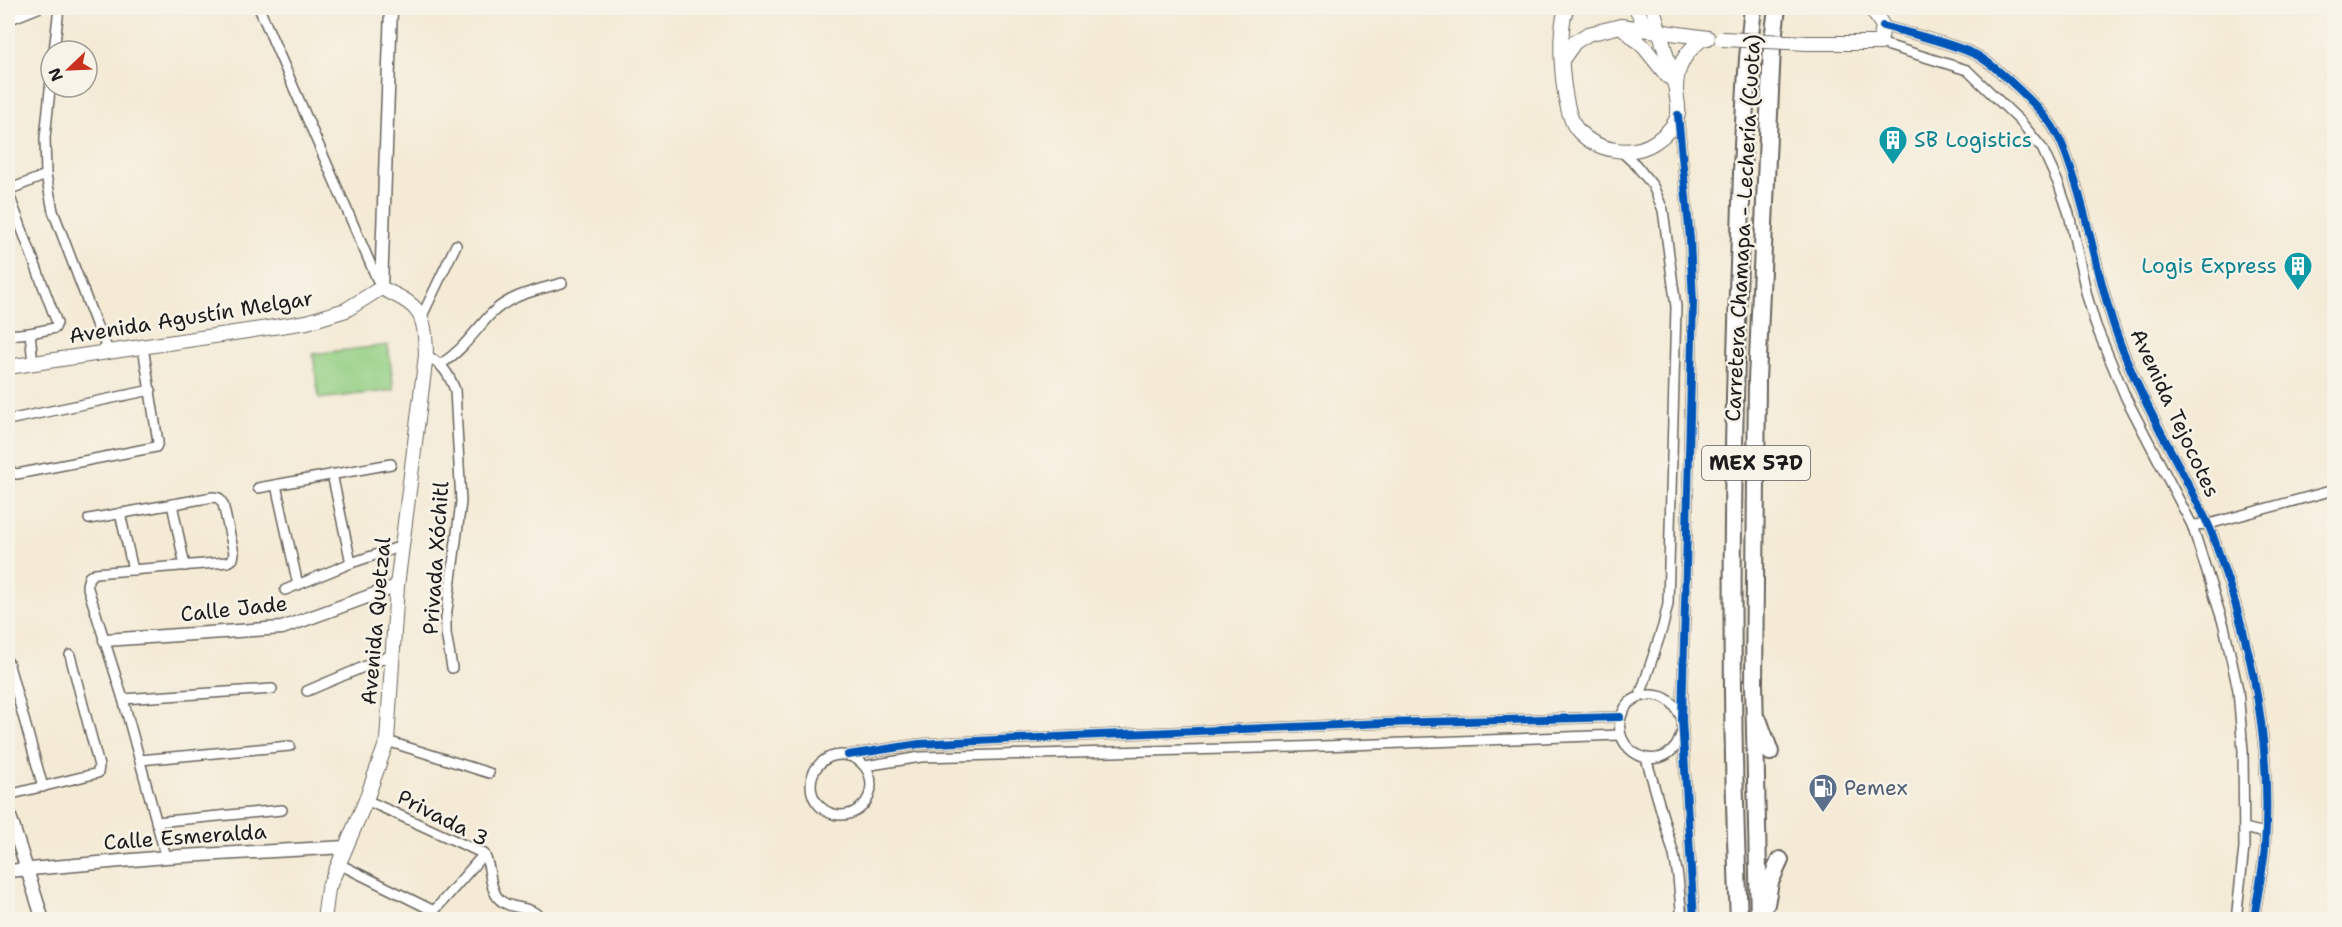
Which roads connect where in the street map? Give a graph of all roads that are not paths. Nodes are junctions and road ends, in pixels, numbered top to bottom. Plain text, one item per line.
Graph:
1 (38, 8) edge
2 (58, 8) edge
3 (259, 8) edge
4 (391, 8) edge
5 (1567, 8) edge
6 (1636, 8) edge
7 (1653, 8) edge
8 (1753, 8) edge
9 (1777, 8) edge
10 (1871, 8) edge
11 (8, 20) edge
12 (1621, 26) junction
13 (1883, 26) junction
14 (1646, 28) junction
15 (1660, 33) junction
16 (1704, 38) junction
17 (55, 39) edge
18 (1880, 43) junction
19 (1562, 60) junction
20 (1676, 89) junction
21 (49, 99) edge
22 (1678, 115) junction
23 (1622, 152) junction
24 (46, 175) junction
25 (8, 191) edge
26 (456, 245) dead end
27 (562, 283) dead end
28 (381, 288) junction
29 (422, 316) junction
30 (30, 333) junction
31 (8, 335) edge
32 (143, 347) junction
33 (109, 352) junction
34 (426, 355) junction
35 (33, 363) junction
36 (441, 364) junction
37 (8, 367) edge
38 (151, 390) junction
39 (8, 420) edge
40 (391, 464) dead end
41 (8, 465) edge
42 (332, 474) junction
43 (276, 485) junction
44 (258, 488) dead end
45 (2334, 490) edge
46 (172, 504) junction
47 (120, 513) junction
48 (89, 519) dead end
49 (2209, 524) junction
50 (2192, 525) junction
51 (402, 546) junction
52 (351, 563) junction
53 (184, 566) junction
54 (133, 570) junction
55 (298, 585) junction
56 (397, 586) junction
57 (285, 590) dead end
58 (105, 640) junction
59 (394, 654) junction
60 (70, 655) dead end
61 (8, 662) edge
62 (452, 668) dead end
63 (1754, 683) junction
64 (272, 689) dead end
65 (307, 691) dead end
66 (1640, 696) junction
67 (123, 699) junction
68 (1620, 717) junction
69 (1682, 719) junction
70 (1683, 731) junction
71 (1620, 735) junction
72 (387, 741) junction
73 (290, 746) dead end
74 (1770, 752) dead end
75 (848, 755) junction
76 (1646, 758) junction
77 (140, 760) junction
78 (865, 766) junction
79 (489, 773) dead end
80 (43, 787) junction
81 (8, 795) edge
82 (366, 800) junction
83 (8, 810) edge
84 (282, 810) dead end
85 (156, 822) junction
86 (2244, 828) junction
87 (2265, 833) junction
88 (346, 847) junction
89 (484, 854) junction
90 (166, 856) junction
91 (1780, 860) dead end
92 (339, 864) junction
93 (26, 869) junction
94 (8, 871) edge
95 (432, 915) edge
96 (43, 920) edge
97 (324, 920) edge
98 (541, 920) edge
99 (1682, 920) edge
100 (1694, 920) edge
101 (1739, 920) edge
102 (1760, 920) edge
103 (1766, 920) edge
104 (2236, 920) edge
105 (2254, 920) edge

1 - 11 street
2 - 17 street
3 - 28 street
4 - 28 street
5 - 19 main road
6 - 14 main road
7 - 15 main road
8 - 101 highway, Carretera Chamapa - Lechería (Cuota) / MEX 57D
9 - 63 highway, Carretera Chamapa - Lechería (Cuota) / MEX 57D
10 - 13 main road
12 - 14 main road, Avenida Tejocotes
12 - 19 main road
12 - 20 main road
13 - 18 main road
13 - 49 street, Avenida Tejocotes
14 - 15 main road, Avenida Tejocotes
15 - 16 main road, Avenida Tejocotes
15 - 20 main road
16 - 18 main road, Avenida Tejocotes, bridge
16 - 20 main road
18 - 50 street, Avenida Tejocotes
19 - 23 main road
20 - 22 main road
21 - 24 street
22 - 23 main road
22 - 69 street
23 - 66 street
24 - 25 street
24 - 33 street
25 - 30 street
26 - 29 street
27 - 36 street
28 - 29 main road
28 - 32 main road, Avenida Agustín Melgar
29 - 34 main road, Avenida Quetzal
30 - 31 street
30 - 35 street
32 - 33 main road, Avenida Agustín Melgar
32 - 38 street
33 - 35 main road, Avenida Agustín Melgar
34 - 36 street
34 - 51 main road, Avenida Quetzal
35 - 37 main road, Avenida Agustín Melgar
36 - 62 street, Privada Xóchitl
38 - 39 street
38 - 41 street
40 - 42 street
42 - 43 street
42 - 52 street
43 - 44 street
43 - 55 street
45 - 49 street
46 - 47 street
46 - 53 street
46 - 53 street
47 - 48 street
47 - 54 street
49 - 50 street
49 - 87 street, Avenida Tejocotes
50 - 86 street, Avenida Tejocotes
51 - 52 street
51 - 56 main road, Avenida Quetzal
52 - 55 street
53 - 54 street
54 - 58 street
55 - 57 street
56 - 58 street, Calle Jade
56 - 59 main road, Avenida Quetzal
58 - 67 street
59 - 65 street
59 - 72 main road, Avenida Quetzal
60 - 80 street
61 - 80 street
63 - 74 highway
63 - 102 highway, Carretera Chamapa - Lechería (Cuota) / MEX 57D
64 - 67 street
66 - 68 street
66 - 69 street
67 - 77 street
68 - 71 street
68 - 75 street
69 - 70 street
70 - 76 street
70 - 100 street
71 - 76 street
71 - 78 street
72 - 79 street
72 - 82 main road, Avenida Quetzal
73 - 77 street
75 - 78 street
75 - 78 street
76 - 99 street
77 - 85 street
80 - 81 street
82 - 88 main road, Avenida Quetzal
82 - 89 street, Privada 3
83 - 93 street
84 - 85 street
85 - 90 street
86 - 87 street
86 - 104 street, Avenida Tejocotes
87 - 105 street, Avenida Tejocotes
88 - 90 street, Calle Esmeralda
88 - 92 main road, Avenida Quetzal
89 - 95 street
89 - 98 street, Privada 3
90 - 93 street, Calle Esmeralda
91 - 103 highway
92 - 95 street
92 - 97 main road, Avenida Quetzal
93 - 94 street, Calle Esmeralda
93 - 96 street

